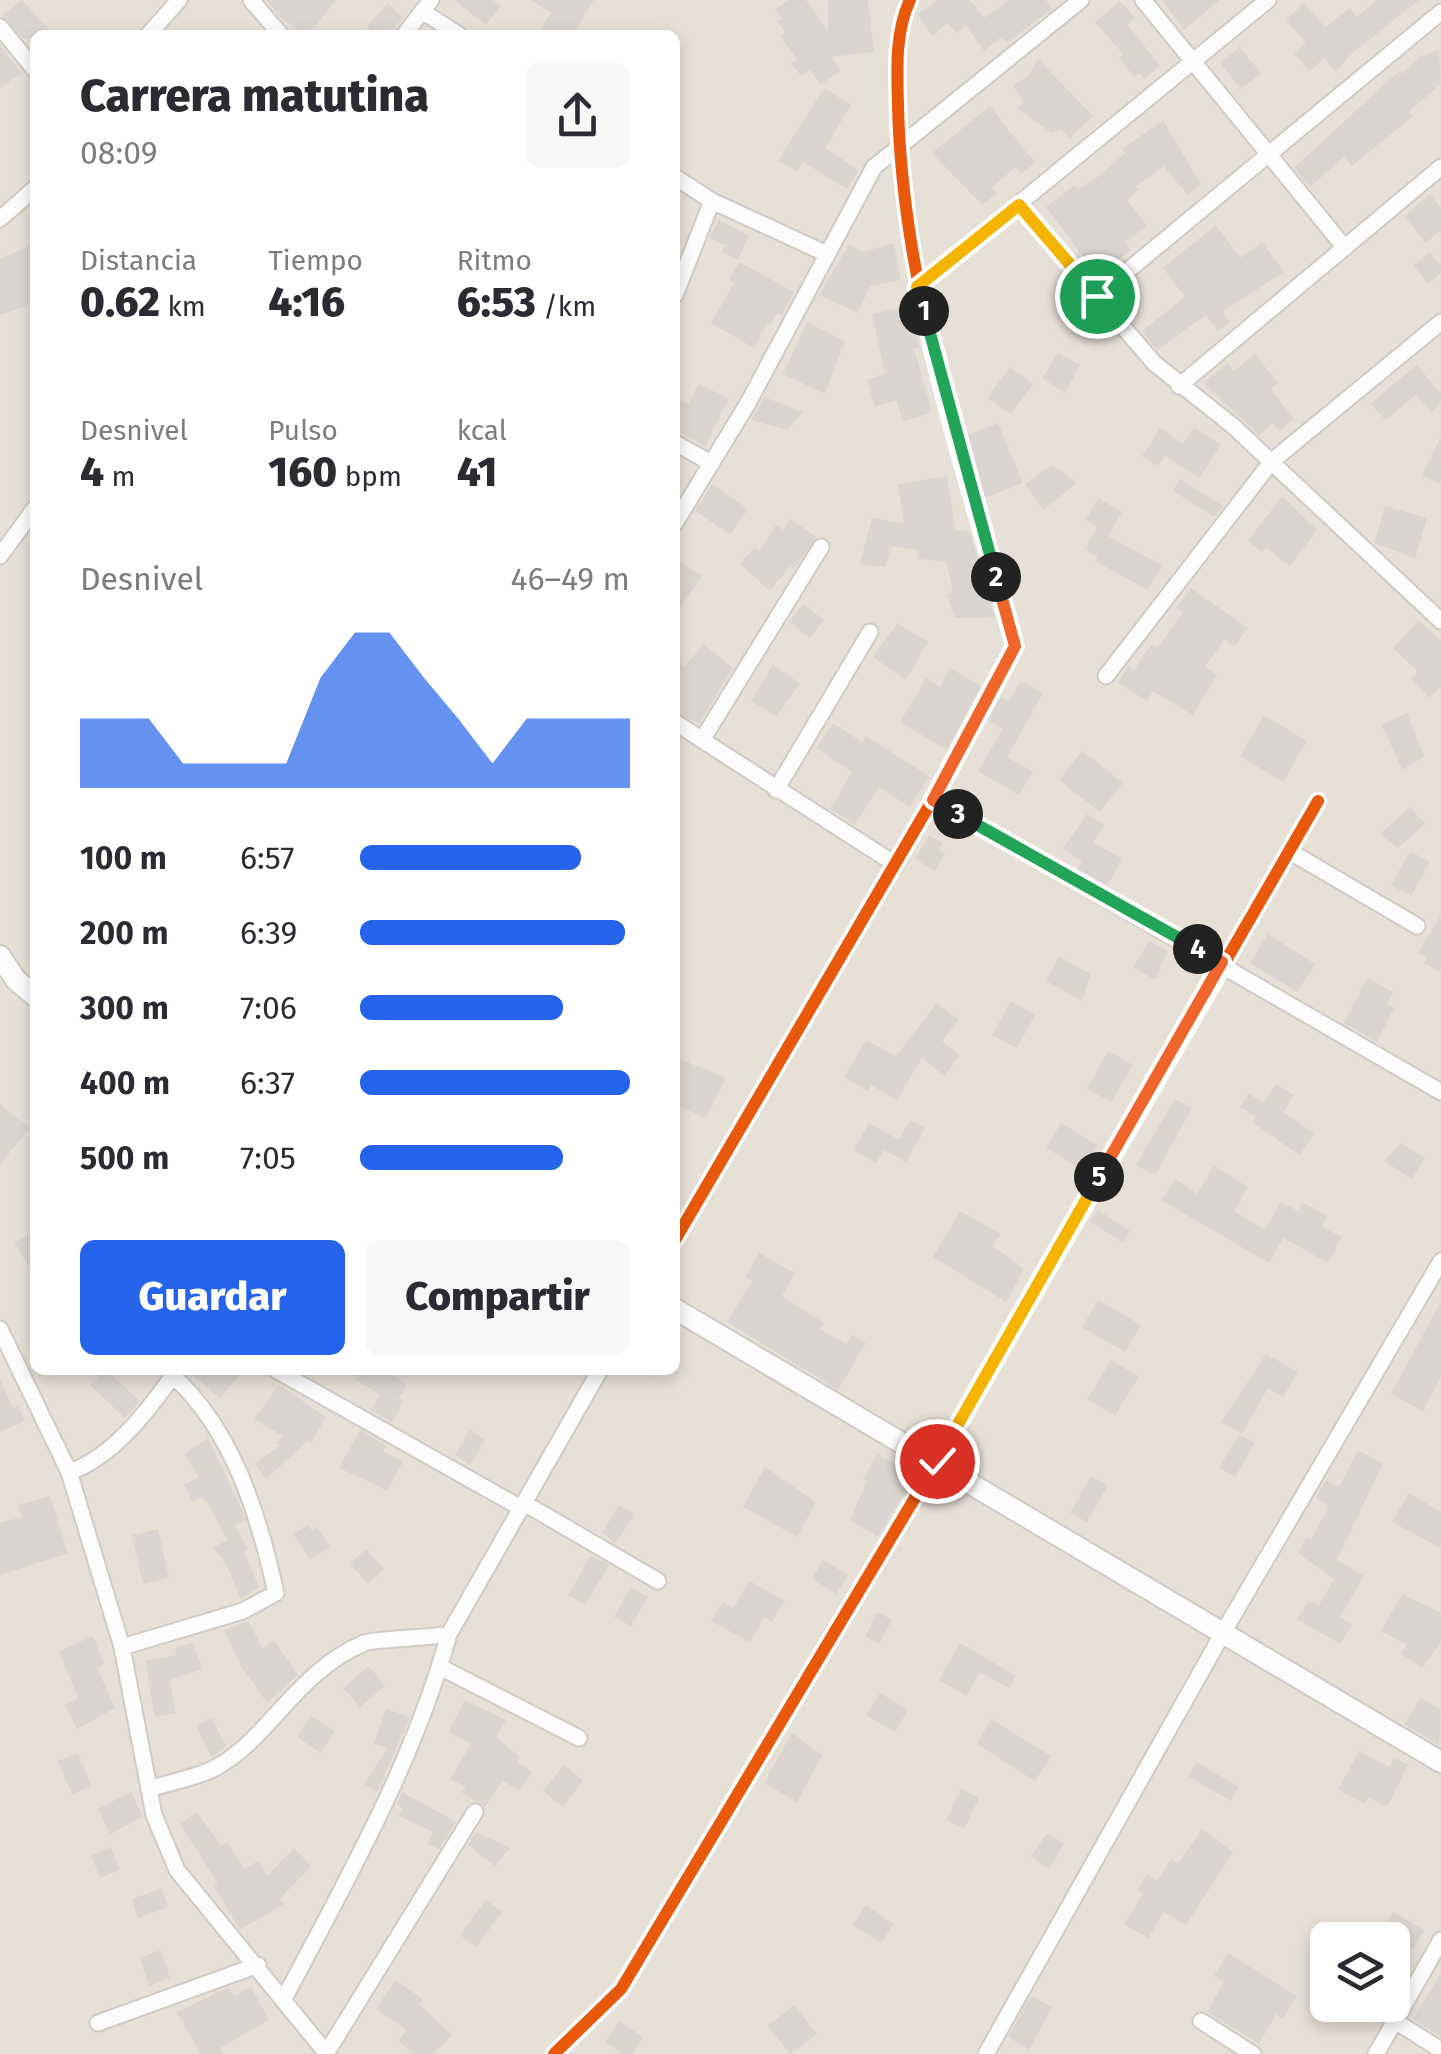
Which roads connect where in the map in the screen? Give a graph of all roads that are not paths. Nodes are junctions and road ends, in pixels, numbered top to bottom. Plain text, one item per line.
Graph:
1 (180, 0) edge
2 (250, 0) edge
3 (910, 0) edge
4 (1081, 0) edge
5 (1143, 0) edge
6 (1268, 0) edge
7 (427, 5) edge
8 (1441, 12) edge
9 (0, 27) edge
10 (153, 30) edge
11 (277, 30) edge
12 (408, 30) edge
13 (454, 30) edge
14 (30, 64) edge
15 (1194, 64) junction
16 (900, 148) junction
17 (1268, 154) junction
18 (1441, 168) edge
19 (680, 180) edge
20 (30, 192) edge
21 (712, 201) junction
22 (1019, 205) junction
23 (0, 218) edge
24 (1345, 248) junction
25 (827, 254) junction
26 (680, 282) edge
27 (917, 287) junction
28 (1097, 296) junction
29 (1441, 322) edge
30 (1179, 386) junction
31 (680, 446) edge
32 (1272, 462) junction
33 (711, 463) junction
34 (30, 515) edge
35 (680, 515) edge
36 (821, 547) dead end
37 (0, 556) edge
38 (1441, 622) edge
39 (870, 632) dead end
40 (1106, 676) dead end
41 (680, 725) edge
42 (702, 740) junction
43 (776, 790) junction
44 (933, 800) junction
45 (1318, 801) dead end
46 (1288, 851) junction
47 (895, 864) junction
48 (1417, 926) dead end
49 (0, 956) edge
50 (1222, 962) junction
51 (30, 992) edge
52 (1441, 1092) edge
53 (680, 1231) edge
54 (1441, 1262) edge
55 (680, 1312) edge
56 (0, 1330) edge
57 (173, 1375) edge
58 (177, 1375) edge
59 (285, 1375) edge
60 (597, 1375) edge
61 (937, 1461) junction
62 (69, 1472) junction
63 (522, 1506) junction
64 (658, 1581) dead end
65 (1224, 1630) junction
66 (448, 1634) junction
67 (122, 1646) junction
68 (440, 1667) junction
69 (580, 1738) dead end
70 (1441, 1762) edge
71 (148, 1789) junction
72 (475, 1812) dead end
73 (1441, 1940) edge
74 (258, 1965) junction
75 (1410, 1995) edge
76 (285, 1998) junction
77 (1201, 2021) dead end
78 (1394, 2022) edge
79 (1397, 2022) edge
80 (98, 2024) dead end
81 (1441, 2050) edge
82 (327, 2053) edge
83 (554, 2054) edge
84 (986, 2054) edge
85 (1253, 2054) edge
86 (1376, 2054) edge

1 - 10 street
2 - 11 street
3 - 16 street
4 - 16 street
5 - 15 street
6 - 15 street
7 - 12 street
7 - 13 street
8 - 17 street
9 - 14 street
15 - 17 street
15 - 22 street
16 - 25 street
16 - 27 street
17 - 24 street
17 - 28 street
18 - 24 street
19 - 21 street
20 - 23 street
21 - 25 street
21 - 26 street
22 - 27 street
22 - 28 street
24 - 30 street
25 - 33 street
27 - 44 street
28 - 30 street
29 - 32 street
30 - 32 street
31 - 33 street
32 - 38 street
32 - 40 street
33 - 35 street
34 - 37 street
36 - 42 street
39 - 43 street
41 - 42 street
42 - 43 street
43 - 47 street
44 - 47 street
44 - 50 street
45 - 46 street
46 - 48 street
46 - 50 street
47 - 53 street
49 - 51 street
50 - 52 street
50 - 61 street
54 - 65 street
55 - 61 street
56 - 62 street
57 - 62 street
58 - 67 street
59 - 63 street
60 - 63 street
61 - 65 street
61 - 83 street
62 - 67 street
63 - 64 street
63 - 66 street
65 - 70 street
65 - 84 street
66 - 68 street
66 - 71 street
67 - 71 street
68 - 69 street
68 - 76 street
71 - 74 street
72 - 82 street
73 - 75 street
74 - 76 street
74 - 80 street
76 - 82 street
77 - 85 street
78 - 86 street
79 - 81 street

